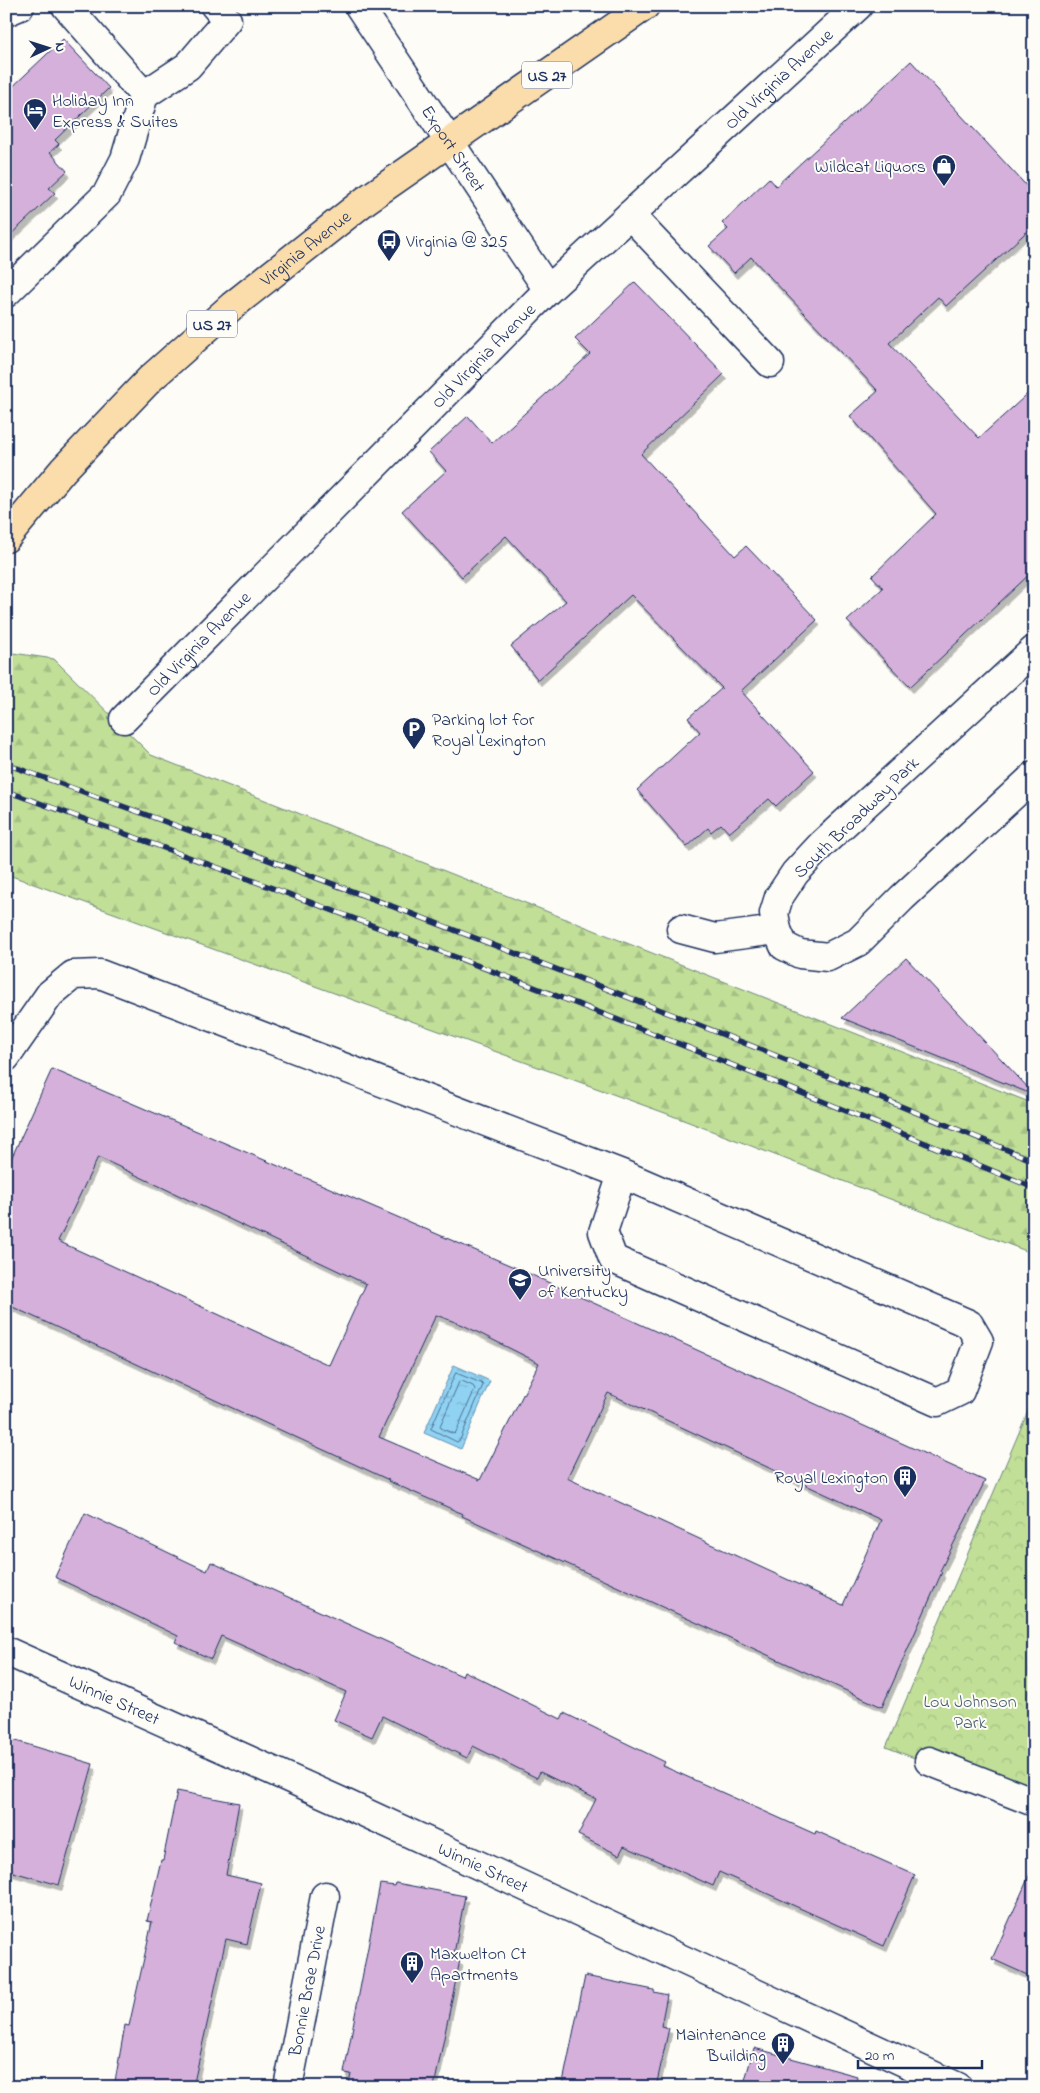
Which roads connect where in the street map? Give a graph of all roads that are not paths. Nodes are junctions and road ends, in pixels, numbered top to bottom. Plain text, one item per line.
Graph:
1 (20, 6) edge
2 (66, 6) edge
3 (215, 6) edge
4 (359, 6) edge
5 (645, 6) edge
6 (858, 6) edge
7 (6, 12) edge
8 (144, 95) junction
9 (449, 144) junction
10 (630, 215) junction
11 (548, 290) junction
12 (6, 292) edge
13 (770, 363) dead end
14 (6, 538) edge
15 (1034, 650) edge
16 (124, 719) dead end
17 (1034, 776) edge
18 (681, 929) dead end
19 (777, 930) junction
20 (6, 1058) edge
21 (622, 1174) junction
22 (6, 1651) edge
23 (929, 1761) dead end
24 (1034, 1802) edge
25 (325, 1896) dead end
26 (288, 2087) edge
27 (958, 2087) edge

1 - 7 street
2 - 8 street
3 - 8 street
4 - 9 street, Export Street
5 - 9 main road, Virginia Avenue / US 27
6 - 10 street, Old Virginia Avenue
8 - 12 street
9 - 11 street, Export Street
9 - 14 main road, Virginia Avenue / US 27
10 - 11 street, Old Virginia Avenue
10 - 13 street
11 - 16 street, Old Virginia Avenue
15 - 19 street, South Broadway Park
17 - 19 street
18 - 19 street
20 - 21 street
21 - 21 street
22 - 27 street, Winnie Street
23 - 24 street
25 - 26 street, Bonnie Brae Drive

